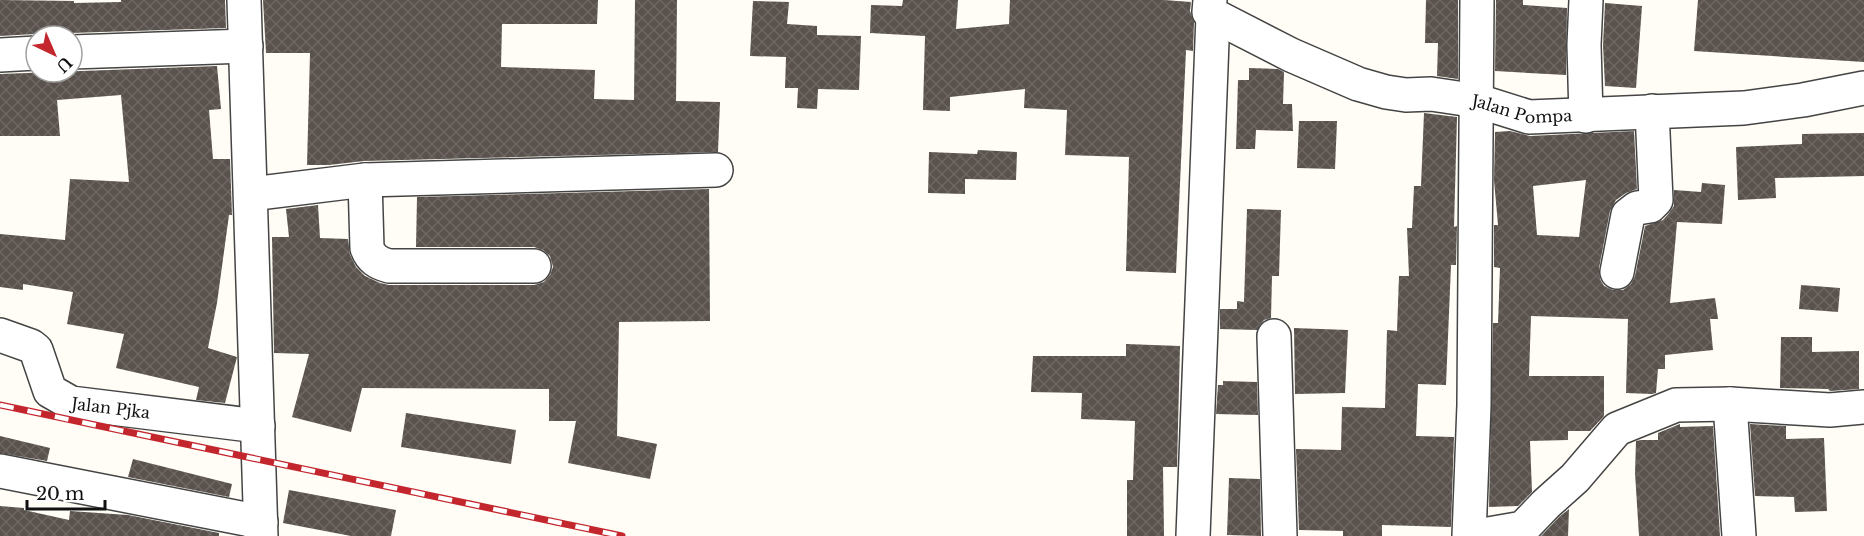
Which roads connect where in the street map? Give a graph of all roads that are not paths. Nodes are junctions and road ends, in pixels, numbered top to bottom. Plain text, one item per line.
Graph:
1 (244, 0) edge
2 (1478, 0) edge
3 (1586, 0) edge
4 (1212, 8) edge
5 (246, 46) junction
6 (84, 52) edge
7 (24, 54) edge
8 (0, 55) edge
9 (1864, 88) edge
10 (1478, 101) junction
11 (1652, 111) junction
12 (1586, 116) junction
13 (716, 170) dead end
14 (365, 180) junction
15 (250, 194) junction
16 (534, 266) dead end
17 (1617, 272) dead end
18 (0, 335) edge
19 (1274, 336) dead end
20 (1730, 404) junction
21 (1864, 407) edge
22 (258, 426) junction
23 (0, 471) edge
24 (261, 529) edge
25 (1523, 532) edge
26 (1193, 536) edge
27 (1280, 536) edge
28 (1468, 536) edge
29 (1477, 536) edge
30 (1738, 536) edge

1 - 5 street
2 - 10 street
3 - 12 street
4 - 10 street, Jalan Pompa
4 - 26 street
5 - 6 street
5 - 15 street
7 - 8 street
9 - 11 street, Jalan Pompa
10 - 12 street, Jalan Pompa
10 - 28 street
11 - 12 street, Jalan Pompa
11 - 17 street
13 - 14 street
14 - 15 street
14 - 16 street
15 - 22 street
18 - 22 street, Jalan Pjka
19 - 27 street
20 - 21 street
20 - 25 street
20 - 30 street
22 - 24 street
23 - 24 street
25 - 29 street

